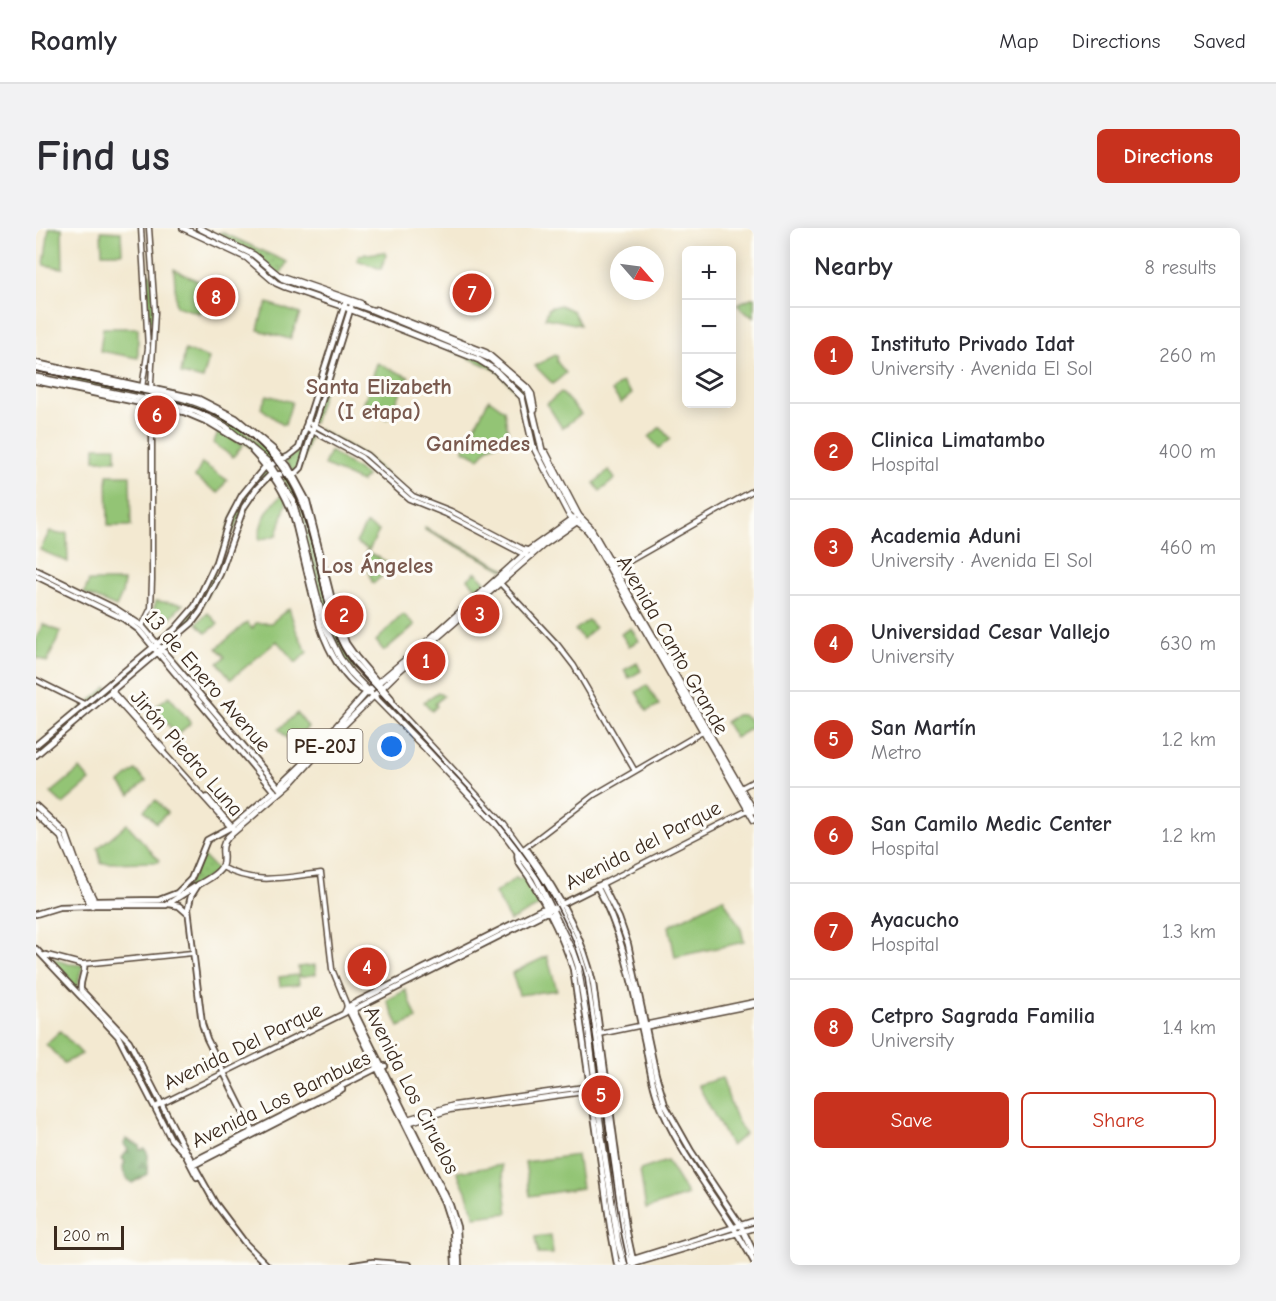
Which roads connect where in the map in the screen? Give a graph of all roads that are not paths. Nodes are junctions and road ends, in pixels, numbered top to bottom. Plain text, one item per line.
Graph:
1 (141, 228) edge
2 (149, 228) edge
3 (183, 228) edge
4 (199, 228) edge
5 (335, 296) junction
6 (345, 304) junction
7 (352, 307) junction
8 (36, 366) edge
9 (36, 379) edge
10 (142, 387) junction
11 (152, 389) junction
12 (151, 402) junction
13 (307, 421) junction
14 (305, 427) junction
15 (314, 427) junction
16 (280, 460) junction
17 (268, 466) junction
18 (274, 473) junction
19 (290, 474) junction
20 (754, 490) edge
21 (577, 518) junction
22 (529, 554) junction
23 (36, 570) edge
24 (613, 571) junction
25 (36, 576) edge
26 (500, 583) junction
27 (143, 627) junction
28 (156, 645) junction
29 (160, 651) junction
30 (36, 680) edge
31 (108, 685) junction
32 (378, 686) junction
33 (112, 691) junction
34 (369, 693) junction
35 (84, 704) junction
36 (705, 731) junction
37 (36, 745) edge
38 (36, 755) edge
39 (635, 771) junction
40 (754, 781) edge
41 (739, 789) junction
42 (278, 791) junction
43 (36, 806) edge
44 (485, 808) junction
45 (751, 810) edge
46 (36, 814) edge
47 (754, 820) edge
48 (55, 826) junction
49 (232, 828) junction
50 (520, 851) junction
51 (222, 867) junction
52 (198, 885) junction
53 (599, 885) junction
54 (93, 903) junction
55 (169, 904) junction
56 (553, 908) junction
57 (36, 914) edge
58 (188, 915) junction
59 (36, 949) edge
60 (192, 953) junction
61 (43, 956) junction
62 (82, 963) junction
63 (93, 963) junction
64 (84, 970) junction
65 (754, 1003) edge
66 (348, 1008) junction
67 (644, 1026) junction
68 (600, 1034) junction
69 (379, 1068) junction
70 (224, 1073) junction
71 (605, 1086) junction
72 (593, 1088) junction
73 (161, 1104) junction
74 (155, 1107) junction
75 (407, 1121) junction
76 (254, 1132) junction
77 (192, 1164) junction
78 (754, 1221) edge
79 (738, 1227) junction
80 (754, 1227) edge
81 (741, 1233) junction
82 (754, 1253) edge
83 (754, 1262) edge
84 (392, 1264) edge
85 (626, 1264) edge
86 (265, 1265) edge
87 (354, 1265) edge
88 (409, 1265) edge
89 (457, 1265) edge

1 - 10 street
2 - 11 street
3 - 6 main road
4 - 5 main road
5 - 6 main road
5 - 21 street
6 - 7 main road, Avenida Canto Grande
6 - 13 main road
7 - 15 main road
7 - 21 main road, Avenida Canto Grande
8 - 10 main road
9 - 12 main road
10 - 11 main road
10 - 12 street
11 - 12 street
11 - 16 main road
12 - 17 main road
12 - 27 street
13 - 14 main road
13 - 15 street
14 - 15 street
14 - 16 main road
15 - 19 main road
15 - 22 street
16 - 17 main road
16 - 19 main road
17 - 18 main road
17 - 28 main road
18 - 19 main road
18 - 29 main road
18 - 34 main road
19 - 32 main road
20 - 24 street
21 - 22 main road, PE-20J
21 - 24 main road, Avenida Canto Grande
22 - 26 main road, PE-20J
22 - 32 main road, PE-20J
23 - 27 main road, 13 de Enero Avenue
24 - 36 main road, Avenida Canto Grande
25 - 28 main road, 13 de Enero Avenue
26 - 32 main road, PE-20J
26 - 39 street
27 - 28 main road, 13 de Enero Avenue
28 - 29 main road, 13 de Enero Avenue
28 - 31 main road
29 - 33 main road
29 - 42 main road, 13 de Enero Avenue
30 - 35 street
31 - 33 street, Jirón Piedra Luna
31 - 35 main road
32 - 34 main road, PE-20J
32 - 44 main road
33 - 38 main road
33 - 49 street, Jirón Piedra Luna
34 - 42 main road, PE-20J
34 - 44 main road
35 - 37 main road
36 - 39 street
36 - 41 main road, Avenida Canto Grande
39 - 50 street
40 - 41 street
41 - 45 main road, Avenida Canto Grande
42 - 49 main road, PE-20J
43 - 48 main road
44 - 50 main road
45 - 47 main road, Avenida Canto Grande
45 - 53 street, Avenida del Parque
46 - 48 main road
48 - 54 main road
49 - 51 main road, PE-20J
49 - 54 main road
50 - 56 main road
50 - 56 main road
51 - 52 main road
51 - 66 street, Avenida Los Ciruelos
52 - 55 main road
52 - 58 main road
53 - 56 main road, Avenida del Parque
53 - 67 main road
54 - 55 main road
54 - 57 main road
55 - 58 main road
56 - 66 main road, Avenida del Parque
56 - 68 main road
56 - 71 main road
56 - 72 main road
58 - 60 main road
59 - 61 main road
60 - 63 street
60 - 70 main road
61 - 62 main road
61 - 74 main road
62 - 63 street
62 - 64 main road
63 - 64 street
64 - 73 main road
65 - 67 street
66 - 69 main road, Avenida Los Ciruelos
66 - 70 street, Avenida Del Parque
67 - 68 street
67 - 79 main road
68 - 71 main road
69 - 75 main road, Avenida Los Ciruelos
69 - 76 main road, Avenida Los Bambues
70 - 73 street, Avenida Del Parque
70 - 76 main road
71 - 72 street
71 - 85 main road
72 - 75 street
72 - 85 main road
73 - 74 street, Avenida Del Parque
73 - 77 main road
74 - 77 main road
75 - 89 main road, Avenida Los Ciruelos
76 - 77 main road, Avenida Los Bambues
77 - 86 main road
78 - 79 main road
79 - 81 main road
79 - 85 main road
80 - 81 main road
81 - 82 main road
81 - 83 main road
81 - 85 main road
84 - 87 main road
84 - 88 main road

